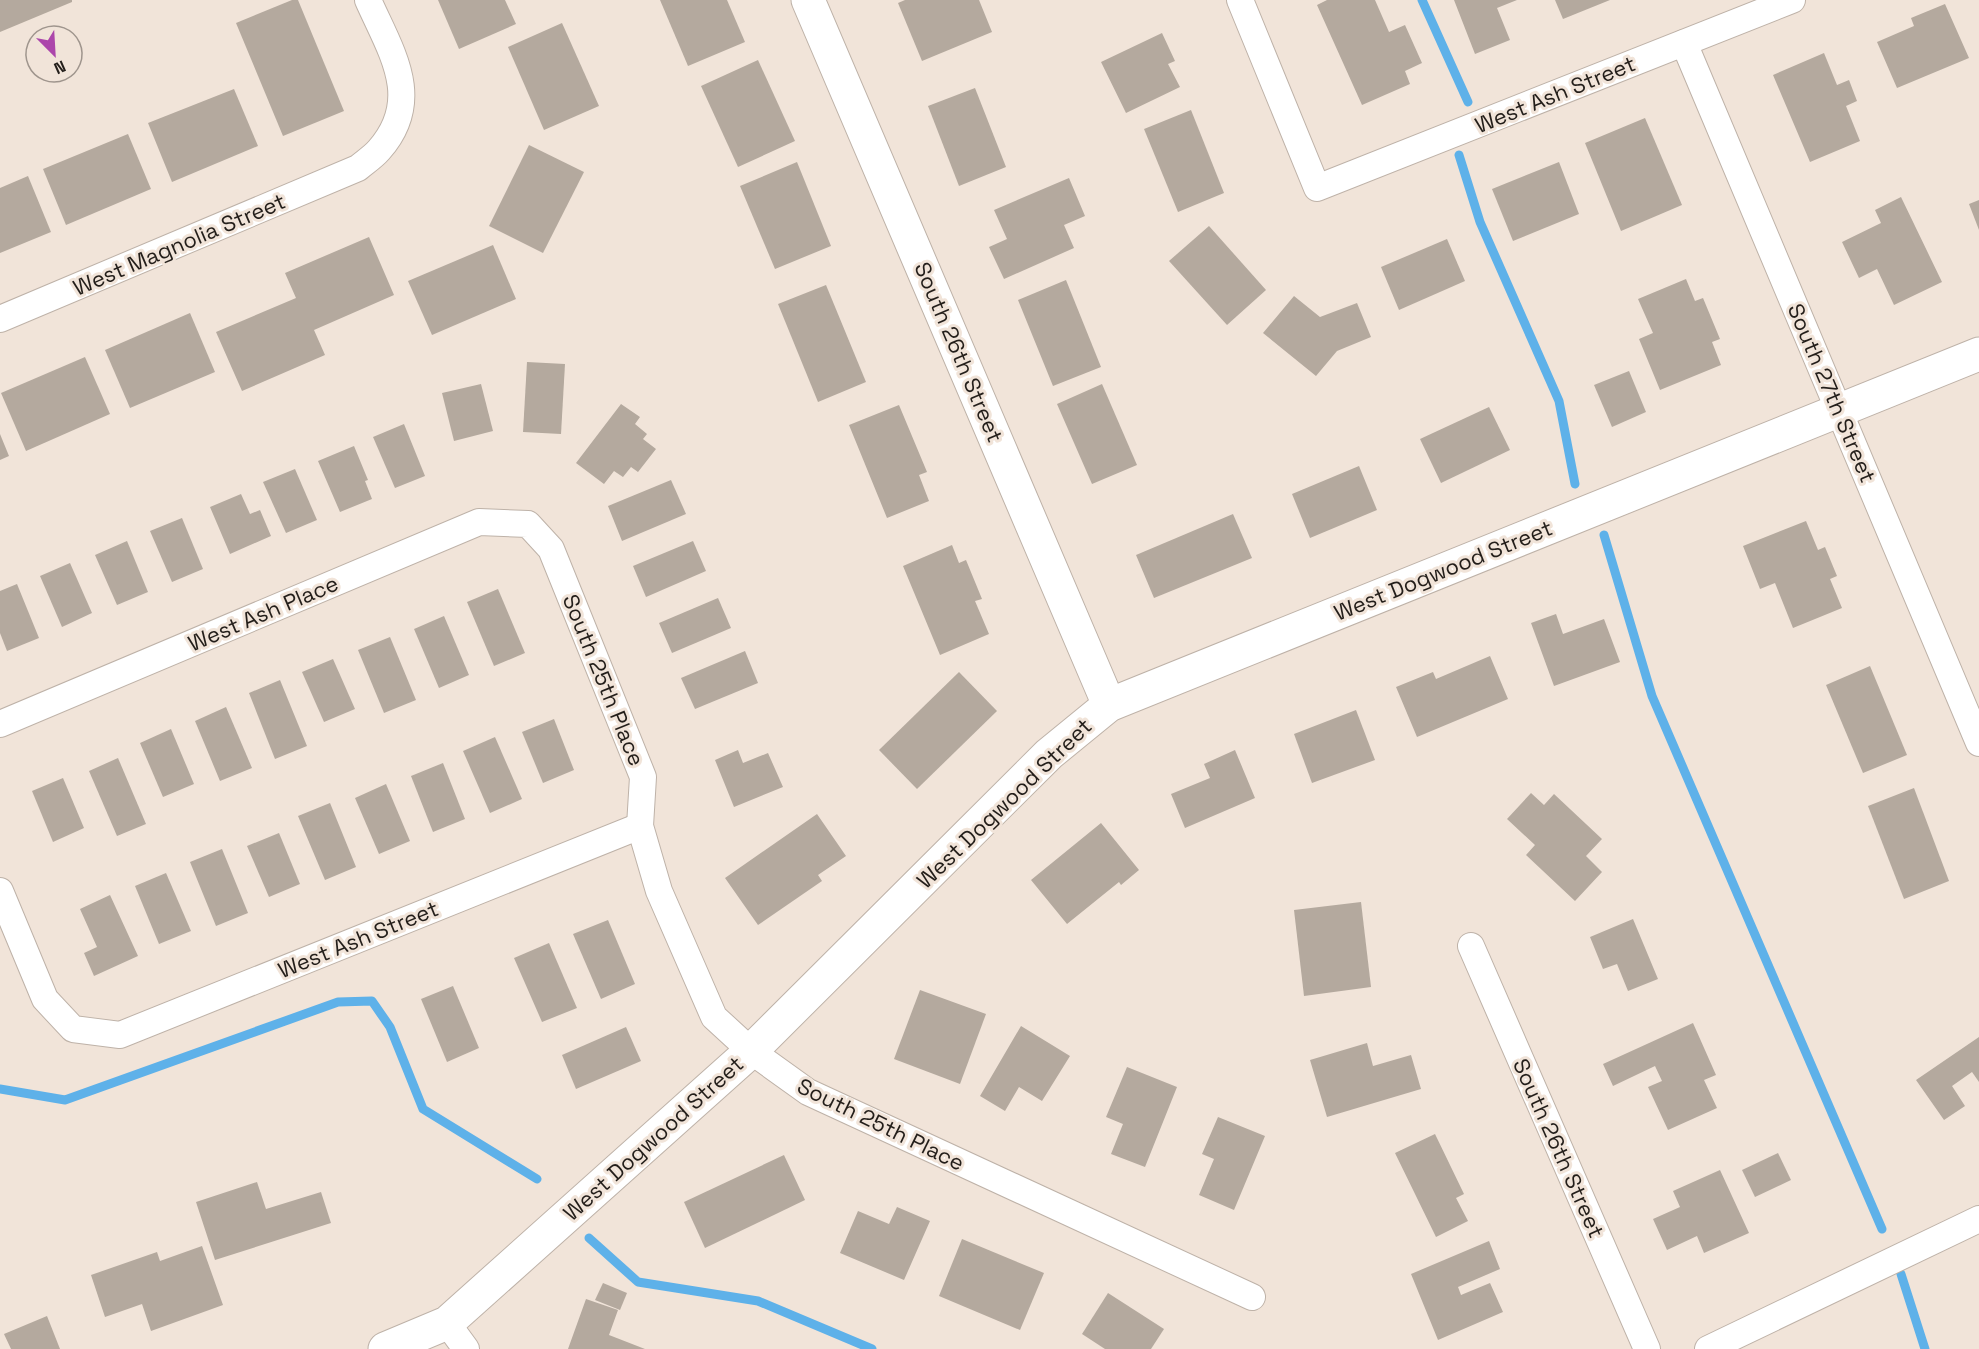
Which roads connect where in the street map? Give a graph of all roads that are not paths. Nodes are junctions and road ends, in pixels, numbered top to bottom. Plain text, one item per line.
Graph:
1 (368, 0) edge
2 (808, 0) edge
3 (1240, 0) edge
4 (1792, 0) edge
5 (1684, 43) junction
6 (0, 319) edge
7 (1979, 354) edge
8 (1839, 411) junction
9 (528, 524) joint
10 (1109, 705) junction
11 (1, 723) edge
12 (1979, 743) edge
13 (640, 826) junction
14 (0, 891) edge
15 (1471, 946) dead end
16 (752, 1051) junction
17 (1979, 1219) edge
18 (1252, 1297) dead end
19 (447, 1323) junction
20 (385, 1349) edge
21 (466, 1349) edge
22 (1647, 1349) edge
23 (1708, 1349) edge

1 - 6 street, West Magnolia Street
2 - 10 street, South 26th Street
3 - 5 street, West Ash Street
4 - 5 street, West Ash Street
5 - 8 street, South 27th Street
7 - 8 street, West Dogwood Street
8 - 10 street, West Dogwood Street
8 - 12 street, South 27th Street
9 - 11 street, West Ash Place
9 - 13 street, South 25th Place
10 - 16 street, West Dogwood Street
13 - 14 street, West Ash Street
13 - 16 street, South 25th Place
15 - 22 street, South 26th Street
16 - 18 street, South 25th Place
16 - 19 street, West Dogwood Street
17 - 23 street
19 - 20 street, West Dogwood Street
19 - 21 street

